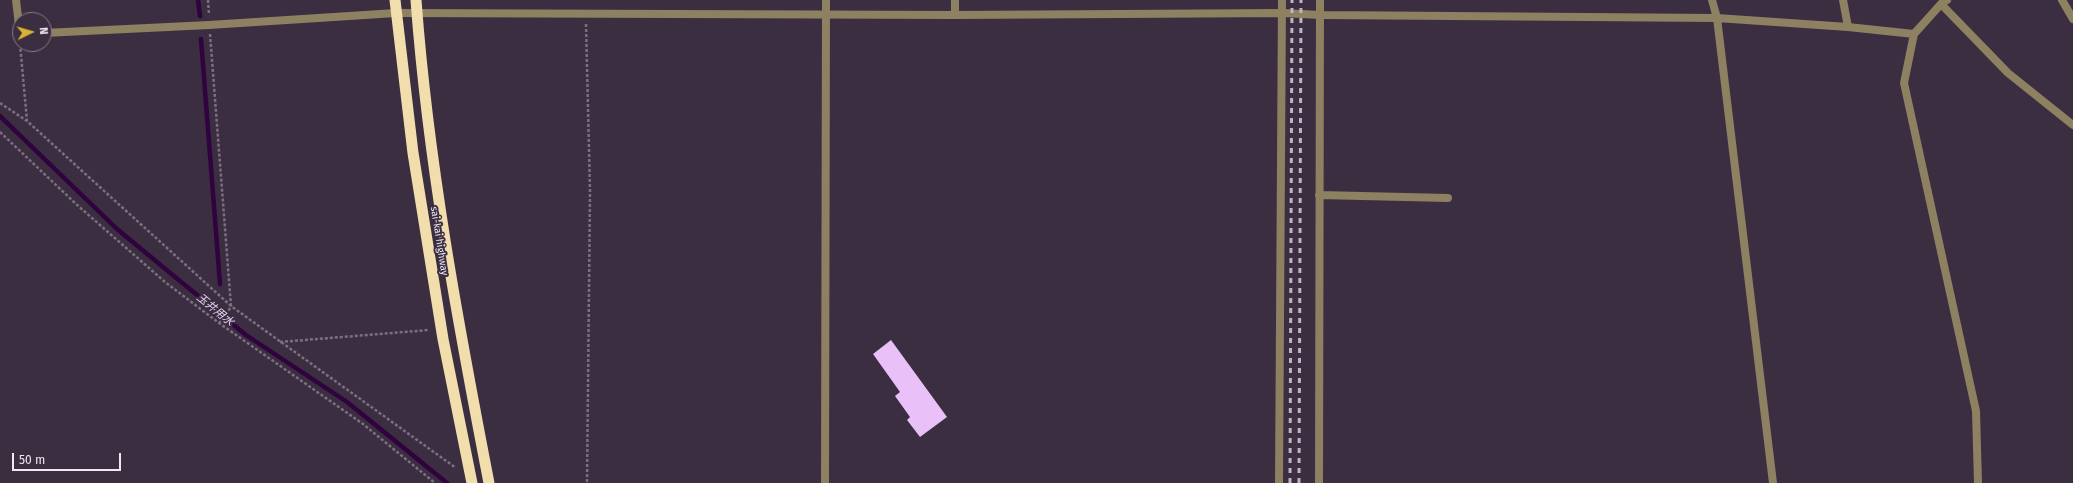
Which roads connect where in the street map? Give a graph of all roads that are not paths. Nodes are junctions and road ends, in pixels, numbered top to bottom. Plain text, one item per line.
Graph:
1 (16, 0) edge
2 (395, 0) edge
3 (416, 0) edge
4 (826, 0) edge
5 (955, 0) edge
6 (1282, 0) edge
7 (1320, 0) edge
8 (1712, 0) edge
9 (1843, 0) edge
10 (2062, 0) edge
11 (1944, 2) edge
12 (17, 12) edge
13 (396, 13) junction
14 (417, 13) junction
15 (1283, 13) junction
16 (826, 15) junction
17 (955, 15) junction
18 (1320, 15) junction
19 (1717, 18) junction
20 (2073, 19) edge
21 (1848, 27) junction
22 (52, 33) edge
23 (1914, 34) junction
24 (2073, 125) edge
25 (1319, 195) junction
26 (1448, 198) dead end
27 (471, 481) edge
28 (489, 483) edge
29 (825, 483) edge
30 (1279, 483) edge
31 (1319, 483) edge
32 (1773, 483) edge
33 (1978, 483) edge

1 - 12 street
2 - 13 highway, sai-kai highway
3 - 14 highway, sai-kai highway
4 - 16 street
5 - 17 street
6 - 15 street
7 - 18 street
8 - 19 street
9 - 21 street
10 - 20 street
11 - 23 street
11 - 24 street
13 - 14 street
13 - 22 street
13 - 27 highway, sai-kai highway
14 - 16 street
14 - 28 highway, sai-kai highway
15 - 17 street
15 - 18 street
15 - 30 street
16 - 17 street
16 - 29 street
18 - 19 street
18 - 25 street
19 - 21 street
19 - 32 street
21 - 23 street
23 - 33 street
25 - 26 street
25 - 31 street

